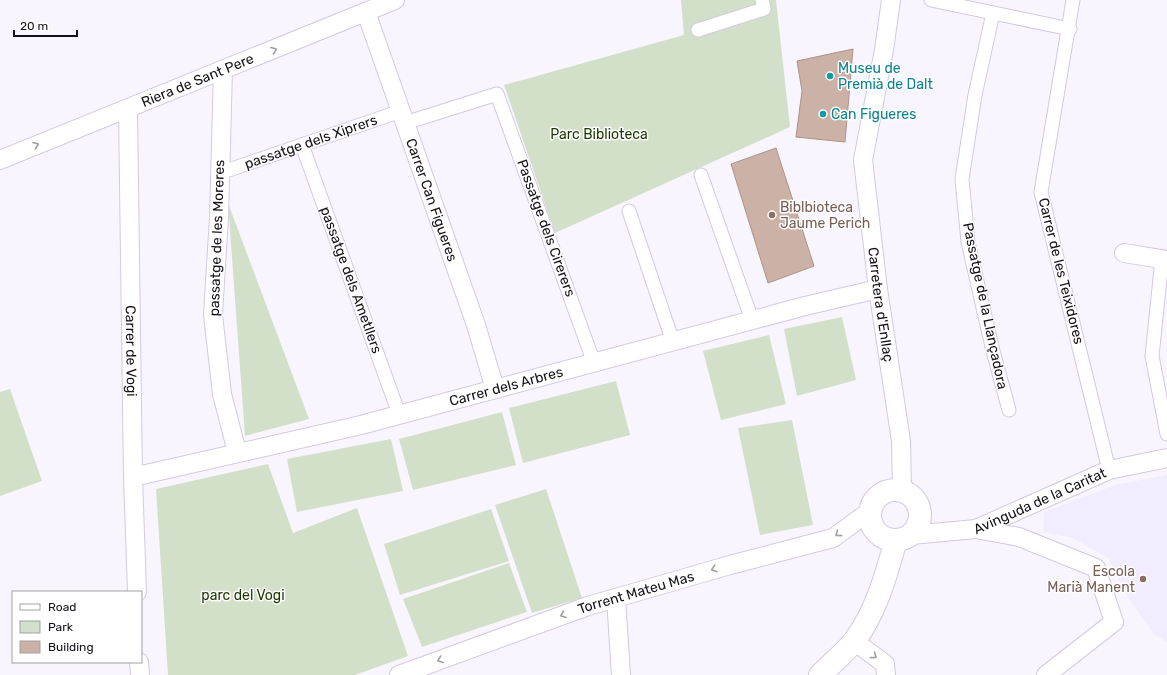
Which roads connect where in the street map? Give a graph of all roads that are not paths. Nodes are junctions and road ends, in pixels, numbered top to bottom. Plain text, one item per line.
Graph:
1 (395, 0) edge
2 (891, 0) edge
3 (935, 0) edge
4 (1073, 0) edge
5 (763, 5) edge
6 (366, 12) junction
7 (993, 13) junction
8 (1070, 29) junction
9 (698, 30) dead end
10 (223, 70) junction
11 (128, 110) junction
12 (403, 117) junction
13 (302, 145) junction
14 (0, 160) edge
15 (220, 173) junction
16 (701, 175) dead end
17 (629, 211) dead end
18 (1124, 253) dead end
19 (1165, 259) edge
20 (878, 289) junction
21 (752, 320) junction
22 (673, 342) junction
23 (594, 363) junction
24 (495, 389) junction
25 (1009, 410) dead end
26 (399, 414) junction
27 (1167, 434) edge
28 (237, 452) junction
29 (1167, 458) edge
30 (1109, 470) junction
31 (133, 477) junction
32 (902, 490) junction
33 (870, 511) junction
34 (976, 529) junction
35 (903, 538) junction
36 (137, 591) edge
37 (616, 598) junction
38 (854, 641) junction
39 (139, 663) edge
40 (140, 675) edge
41 (399, 675) edge
42 (622, 675) edge
43 (820, 675) edge
44 (886, 675) edge
45 (1046, 675) edge

1 - 6 street, Riera de Sant Pere
2 - 20 street, Carretera d'Enllaç
3 - 7 street
4 - 8 street, Carrer de les Teixidores
5 - 9 street
10 -> 6 street, Riera de Sant Pere
6 - 12 street, Carrer Can Figueres
7 - 8 street
7 - 25 street, Passatge de la Llançadora
8 - 30 street, Carrer de les Teixidores
10 - 11 street, Riera de Sant Pere
10 - 15 street, passatge de les Moreres
14 -> 11 street, Riera de Sant Pere
11 - 31 street, Carrer de Vogi
12 - 13 street, passatge dels Xiprers
12 - 23 street, Passatge dels Cirerers
12 - 24 street, Carrer Can Figueres
13 - 15 street, passatge dels Xiprers
13 - 26 street, passatge dels Ametllers
15 - 28 street, passatge de les Moreres
16 - 21 street
17 - 22 street
18 - 19 street
19 - 27 street
20 - 21 street, Carrer dels Arbres
20 - 32 street, Carretera d'Enllaç
21 - 22 street, Carrer dels Arbres
22 - 23 street, Carrer dels Arbres
23 - 24 street, Carrer dels Arbres
24 - 26 street, Carrer dels Arbres
26 - 28 street, Carrer dels Arbres
28 - 31 street, Carrer dels Arbres
29 - 30 street, Avinguda de la Caritat
30 - 34 street, Avinguda de la Caritat
31 - 36 street, Carrer de Vogi
32 - 33 street
32 - 35 street
33 - 35 street
33 -> 37 street, Torrent Mateu Mas
34 - 35 street, Avinguda de la Caritat
34 - 45 street
35 - 38 street
37 -> 41 street, Torrent Mateu Mas
37 - 42 street
38 - 43 street
38 -> 44 street
39 - 40 street

